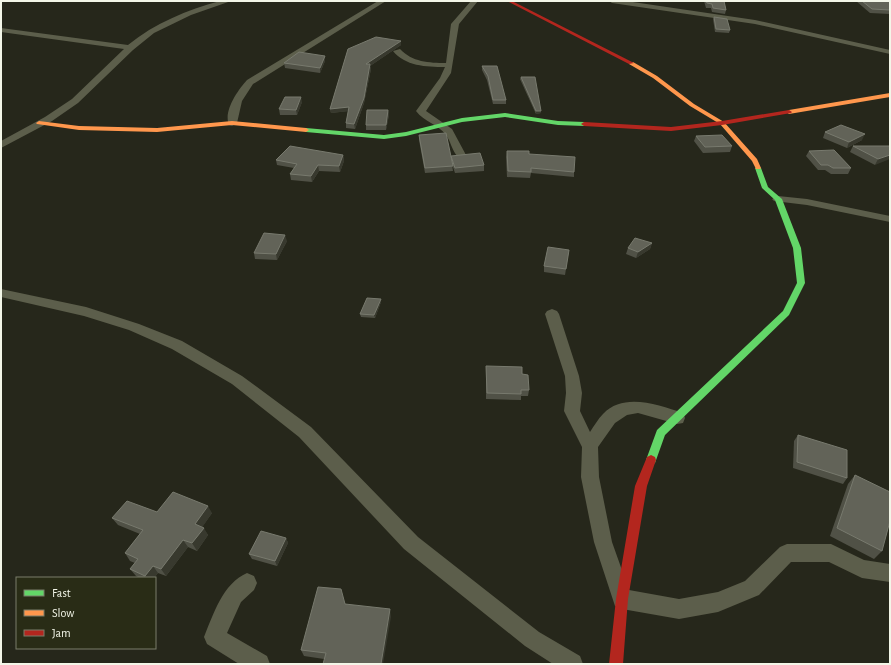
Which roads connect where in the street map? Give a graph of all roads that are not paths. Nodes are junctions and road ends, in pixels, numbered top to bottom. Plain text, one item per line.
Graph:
1 (228, 1) edge
2 (383, 1) edge
3 (475, 1) edge
4 (509, 1) edge
5 (612, 1) edge
6 (1, 30) edge
7 (130, 48) junction
8 (397, 51) edge
9 (890, 52) edge
10 (448, 65) junction
11 (890, 95) edge
12 (39, 123) junction
13 (232, 123) junction
14 (722, 123) junction
15 (442, 126) junction
16 (1, 145) edge
17 (461, 155) edge
18 (778, 199) junction
19 (890, 219) edge
20 (1, 293) edge
21 (552, 314) dead end
22 (677, 418) junction
23 (590, 446) junction
24 (890, 573) edge
25 (247, 583) dead end
26 (622, 599) junction
27 (259, 664) edge
28 (572, 664) edge
29 (616, 664) edge

1 - 7 street
2 - 13 street
3 - 10 street
4 - 14 street
5 - 9 street
6 - 7 street
7 - 12 street
8 - 10 street
10 - 15 street
11 - 14 street
12 - 13 street
12 - 16 street
13 - 15 street
14 - 15 street
14 - 18 street
15 - 17 street
18 - 19 street
18 - 22 street
20 - 28 street
21 - 23 street
22 - 23 street
22 - 26 street
23 - 26 street
24 - 26 street
25 - 27 street
26 - 29 street

